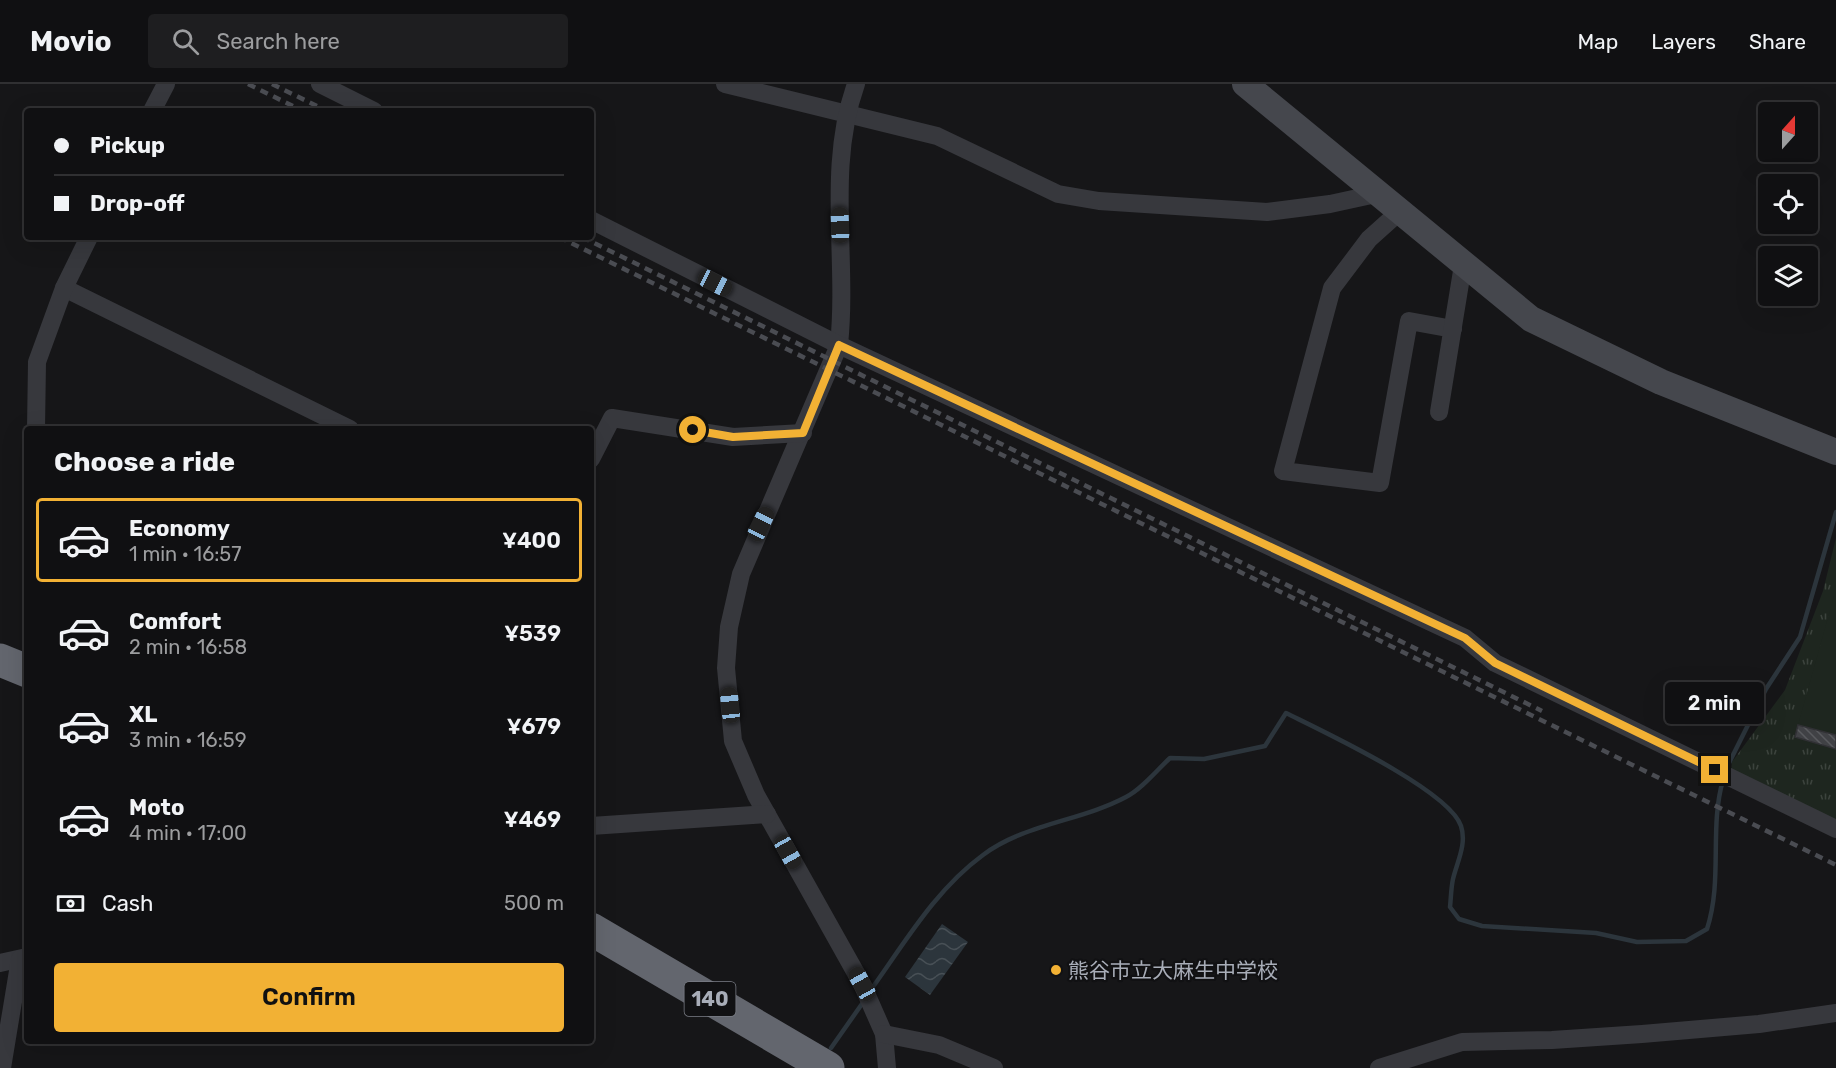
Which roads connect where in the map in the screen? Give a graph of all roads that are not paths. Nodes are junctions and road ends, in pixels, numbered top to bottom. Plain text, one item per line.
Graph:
1 (166, 84) edge
2 (320, 84) edge
3 (725, 84) edge
4 (856, 84) edge
5 (1245, 84) edge
6 (154, 108) edge
7 (368, 108) edge
8 (846, 113) junction
9 (1376, 194) junction
10 (1398, 213) junction
11 (594, 222) edge
12 (88, 240) edge
13 (1463, 265) junction
14 (64, 288) junction
15 (1453, 329) junction
16 (839, 345) junction
17 (1438, 412) dead end
18 (36, 426) edge
19 (344, 426) edge
20 (803, 433) junction
21 (1836, 452) edge
22 (594, 453) edge
23 (0, 637) edge
24 (24, 646) edge
25 (0, 660) edge
26 (24, 670) edge
27 (767, 814) junction
28 (594, 826) edge
29 (1836, 829) edge
30 (594, 931) edge
31 (594, 957) edge
32 (24, 958) edge
33 (0, 963) edge
34 (1836, 1013) edge
35 (884, 1034) junction
36 (2, 1068) edge
37 (786, 1068) edge
38 (828, 1068) edge
39 (887, 1068) edge
40 (994, 1068) edge
41 (1379, 1068) edge

1 - 6 street
2 - 7 street
3 - 8 street
4 - 8 street
5 - 9 street
8 - 9 street
8 - 16 street
9 - 10 street
10 - 13 street
10 - 15 street
11 - 16 street
12 - 14 street
13 - 15 street
13 - 21 street
14 - 18 street
14 - 19 street
15 - 17 street
16 - 20 street
16 - 29 street
20 - 22 street
20 - 27 street
23 - 24 highway
25 - 26 highway
27 - 28 street
27 - 35 street
30 - 38 highway, 140
31 - 37 highway, 140
32 - 33 street
32 - 36 street
34 - 41 street
35 - 39 street
35 - 40 street

